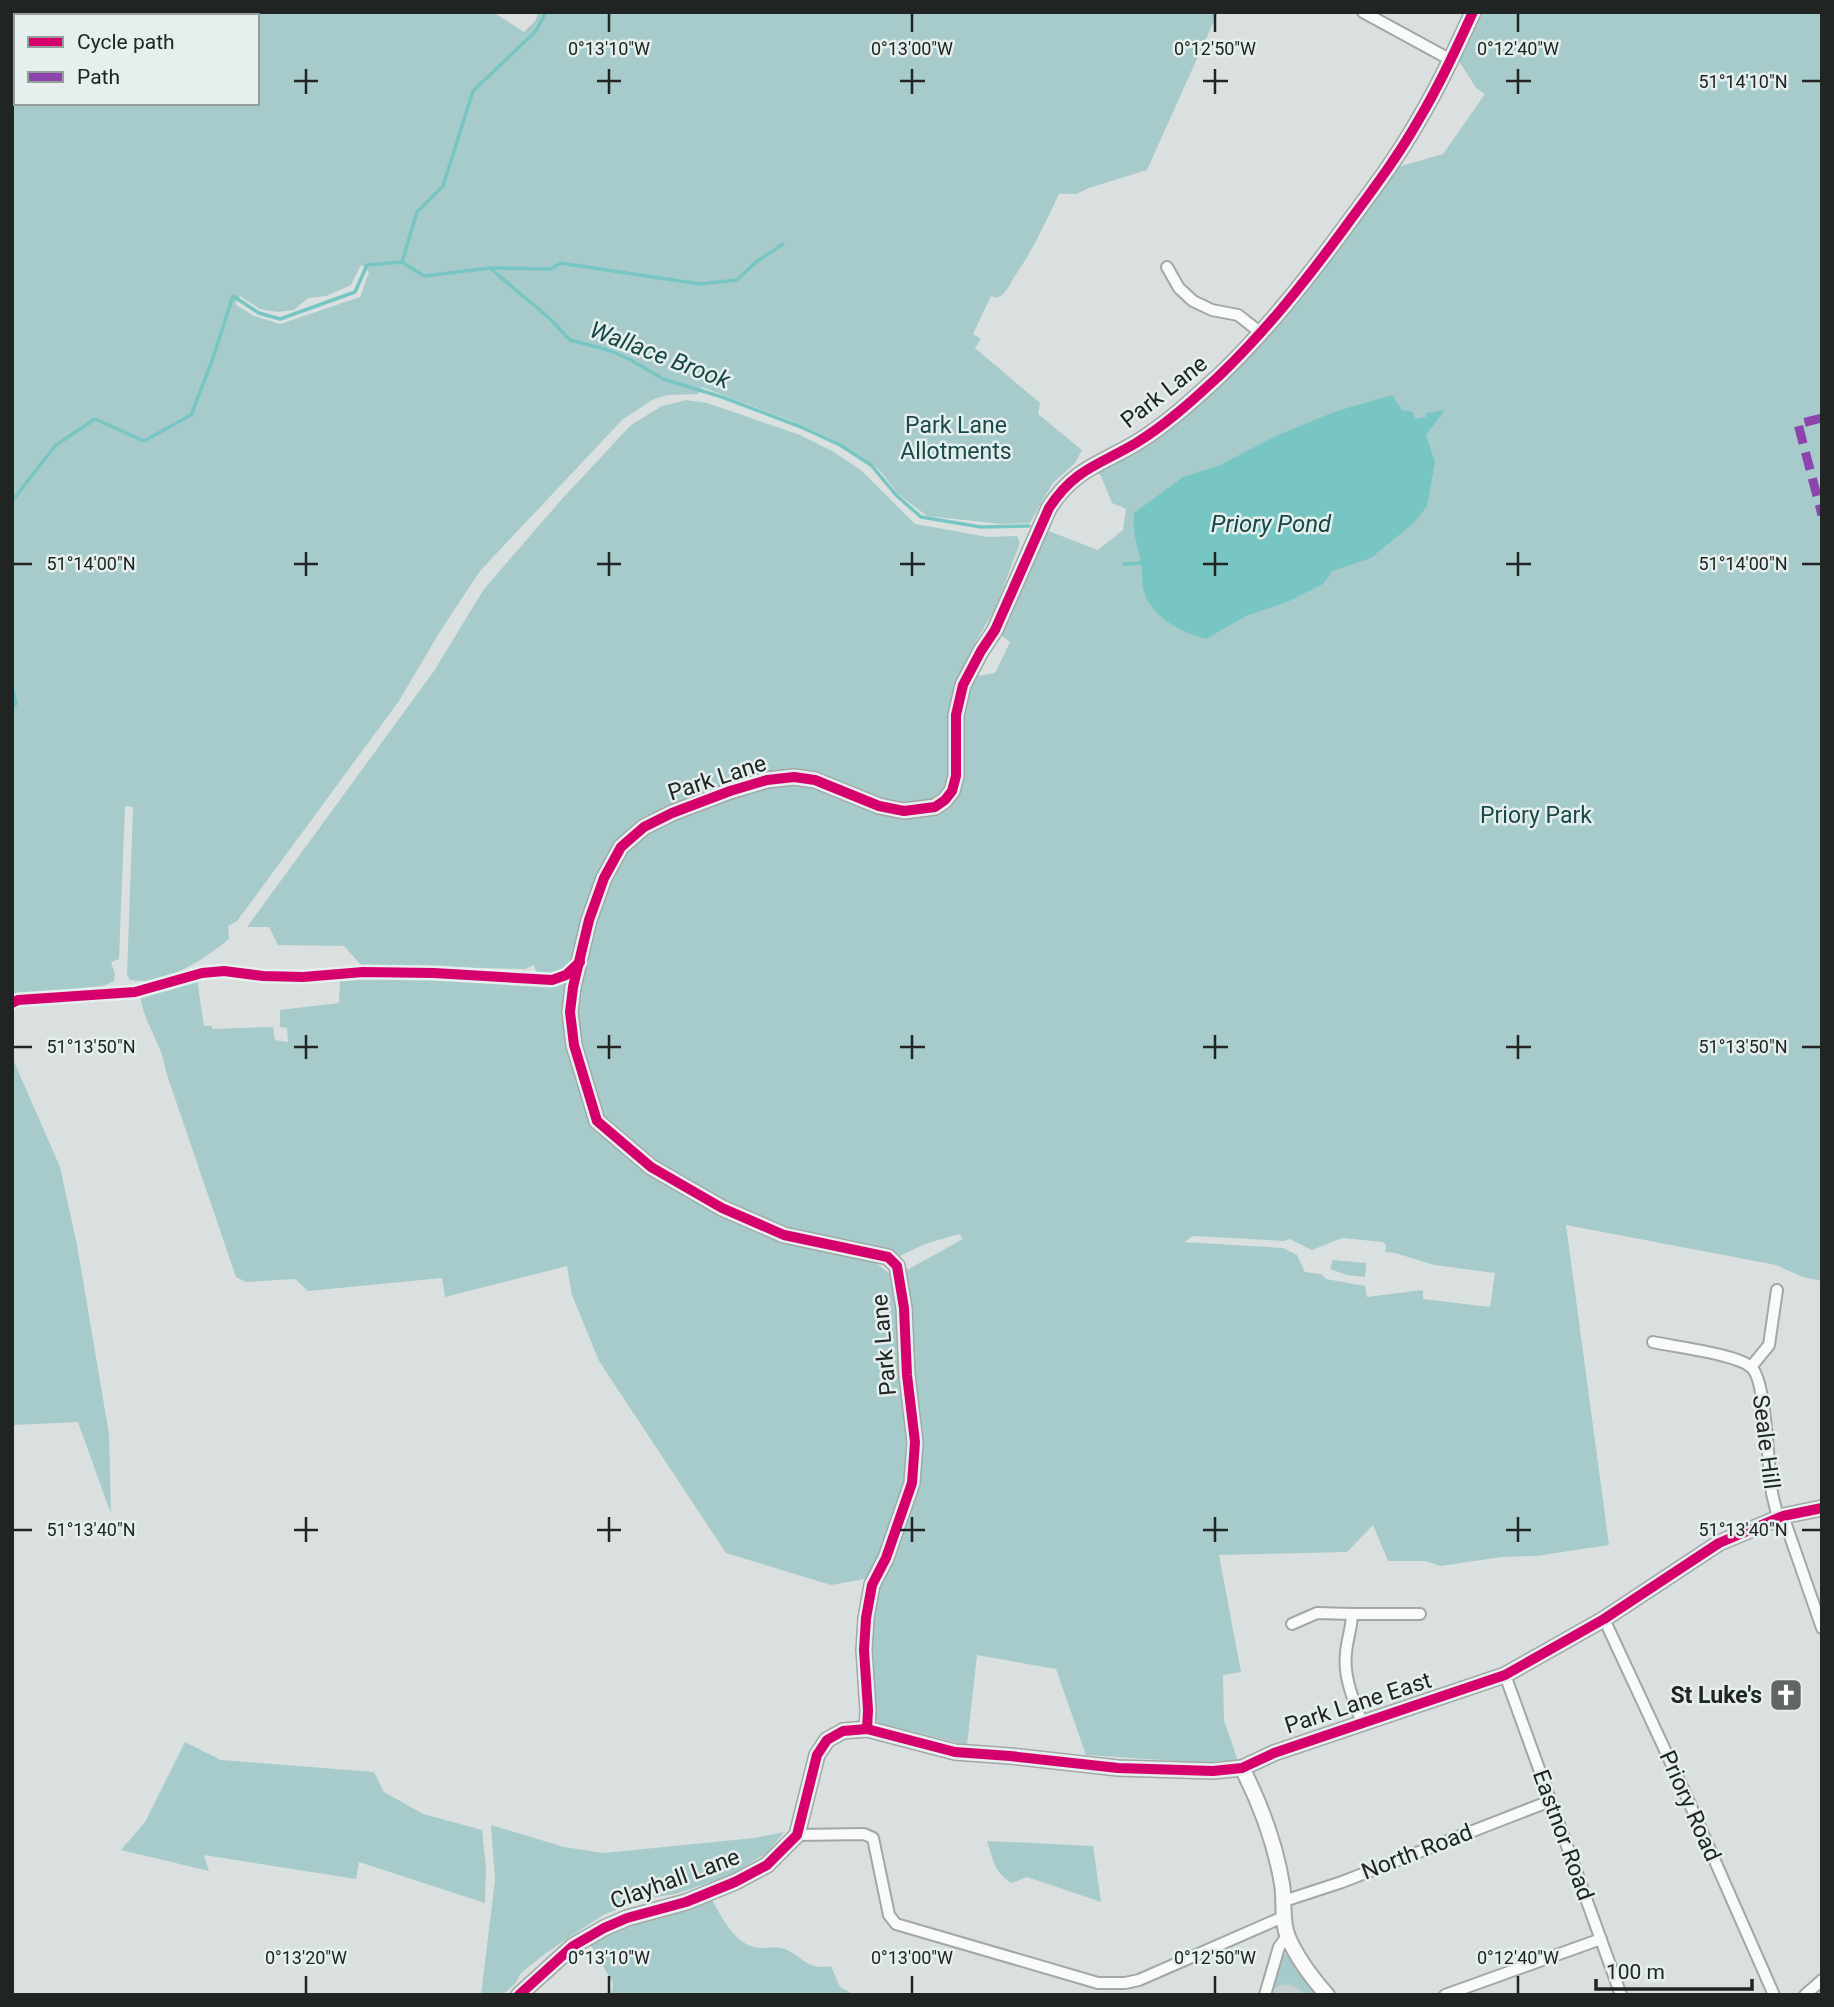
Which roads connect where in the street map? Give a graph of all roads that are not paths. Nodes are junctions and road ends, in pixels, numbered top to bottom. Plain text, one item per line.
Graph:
1 (1363, 12) edge
2 (1474, 12) edge
3 (1451, 60) junction
4 (1167, 267) dead end
5 (1262, 332) junction
6 (1777, 1290) dead end
7 (1653, 1342) dead end
8 (1751, 1367) junction
9 (1822, 1507) edge
10 (1781, 1517) junction
11 (1352, 1614) junction
12 (1420, 1614) dead end
13 (1604, 1619) junction
14 (1292, 1623) dead end
15 (1822, 1628) edge
16 (1505, 1675) junction
17 (1362, 1723) junction
18 (867, 1729) junction
19 (1242, 1768) junction
20 (1550, 1801) junction
21 (797, 1835) junction
22 (1284, 1901) junction
23 (1283, 1917) junction
24 (1287, 1936) junction
25 (1601, 1940) junction
26 (1822, 1980) edge
27 (519, 1995) edge
28 (1265, 1995) edge
29 (1327, 1995) edge
30 (1446, 1995) edge
31 (1621, 1995) edge
32 (1774, 1995) edge
33 (1805, 1995) edge

1 - 3 street
2 - 3 street, Park Lane
3 - 5 street, Park Lane
4 - 5 street
5 - 18 street, Park Lane
6 - 8 street, Seale Hill
7 - 8 street, Seale Hill
8 - 10 street, Seale Hill
9 - 10 street, Park Lane East
10 - 13 street, Park Lane East
10 - 15 street, Seale Hill
11 - 12 street
11 - 14 street
11 - 17 street
13 - 16 street, Park Lane East
13 - 32 street, Priory Road
16 - 17 street, Park Lane East
16 - 20 street, Eastnor Road
17 - 19 street, Park Lane East
18 - 19 street, Park Lane East
18 - 21 street
19 - 22 street
20 - 22 street, North Road
20 - 25 street, Eastnor Road
21 - 23 street
21 - 27 street, Clayhall Lane
22 - 23 street
23 - 24 street
24 - 28 street
24 - 29 street
25 - 30 street
25 - 31 street, Eastnor Road
26 - 33 street

